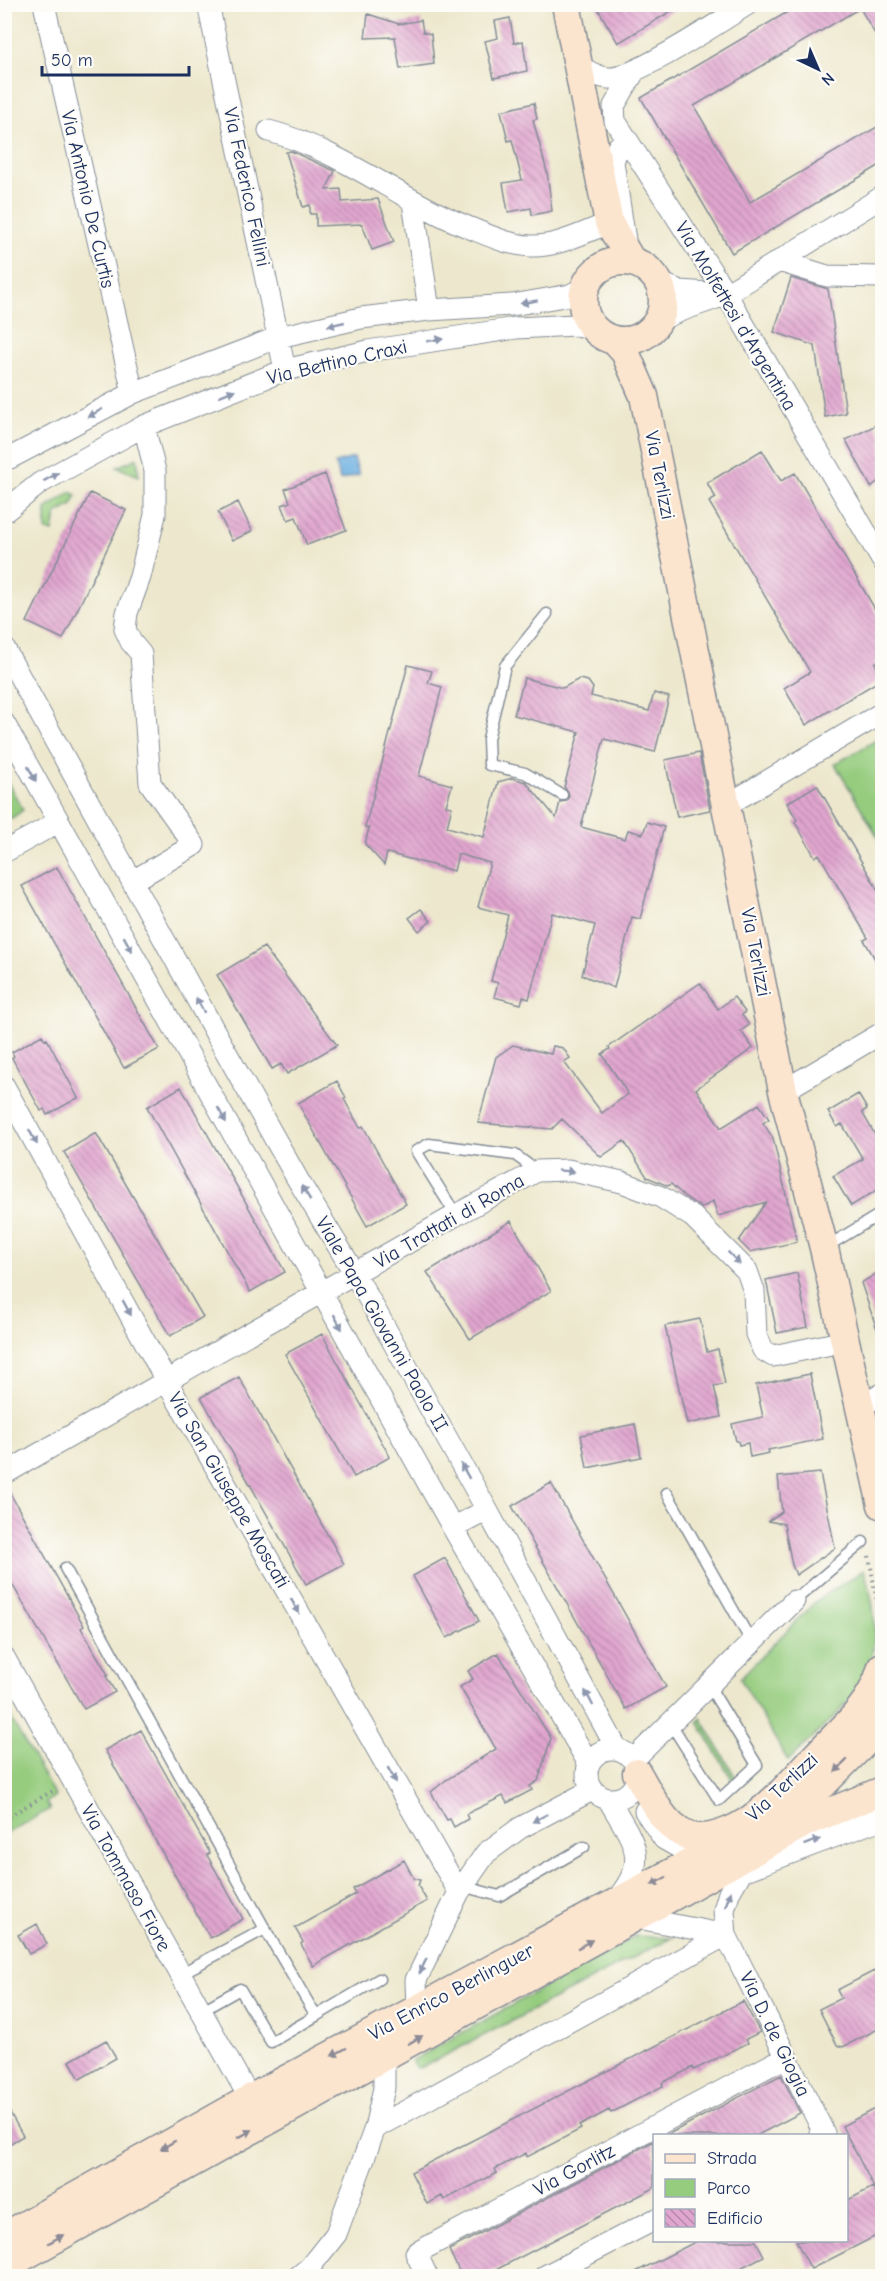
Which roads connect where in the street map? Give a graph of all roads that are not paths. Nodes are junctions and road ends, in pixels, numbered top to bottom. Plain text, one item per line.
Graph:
1 (44, 4) edge
2 (208, 4) edge
3 (566, 4) edge
4 (748, 4) edge
5 (578, 65) junction
6 (634, 72) junction
7 (269, 131) dead end
8 (626, 139) junction
9 (882, 197) edge
10 (413, 202) junction
11 (609, 223) junction
12 (629, 257) junction
13 (779, 261) junction
14 (882, 277) edge
15 (592, 278) junction
16 (658, 282) junction
17 (726, 294) junction
18 (429, 309) junction
19 (655, 325) junction
20 (604, 334) junction
21 (279, 337) junction
22 (285, 370) junction
23 (133, 393) junction
24 (644, 396) junction
25 (144, 426) junction
26 (4, 459) edge
27 (4, 512) edge
28 (882, 560) edge
29 (547, 614) dead end
30 (4, 648) edge
31 (882, 713) edge
32 (4, 723) edge
33 (562, 795) dead end
34 (727, 805) junction
35 (58, 822) junction
36 (4, 852) edge
37 (133, 881) junction
38 (143, 901) junction
39 (114, 918) junction
40 (882, 1033) edge
41 (221, 1043) junction
42 (192, 1059) junction
43 (4, 1086) edge
44 (783, 1091) junction
45 (537, 1171) junction
46 (882, 1213) edge
47 (456, 1215) junction
48 (824, 1248) junction
49 (355, 1275) junction
50 (322, 1294) junction
51 (846, 1341) junction
52 (167, 1382) junction
53 (871, 1400) edge
54 (4, 1474) edge
55 (668, 1493) dead end
56 (882, 1504) edge
57 (487, 1510) junction
58 (453, 1528) junction
59 (863, 1542) road end
60 (65, 1568) dead end
61 (794, 1601) joint
62 (752, 1643) junction
63 (4, 1657) edge
64 (882, 1667) edge
65 (709, 1686) junction
66 (671, 1724) junction
67 (882, 1725) edge
68 (882, 1742) edge
69 (882, 1747) edge
70 (589, 1764) junction
71 (630, 1767) junction
72 (882, 1791) edge
73 (601, 1795) junction
74 (882, 1816) edge
75 (584, 1847) dead end
76 (699, 1859) junction
77 (744, 1867) junction
78 (460, 1889) junction
79 (678, 1892) junction
80 (621, 1913) junction
81 (265, 1929) junction
82 (726, 1935) junction
83 (180, 1974) junction
84 (379, 1978) dead end
85 (201, 2011) junction
86 (417, 2011) junction
87 (315, 2016) junction
88 (384, 2057) junction
89 (786, 2057) junction
90 (250, 2099) junction
91 (375, 2128) junction
92 (822, 2134) edge
93 (653, 2221) edge
94 (13, 2260) edge
95 (299, 2277) edge
96 (427, 2277) edge
97 (545, 2277) edge

1 - 23 street, Via Antonio De Curtis
2 - 21 street, Via Federico Fellini
3 - 5 main road
4 - 6 street
5 - 6 street
5 - 11 main road
6 - 8 street, Via Molfettesi d'Argentina
7 - 10 street
8 - 12 street
8 - 17 street, Via Molfettesi d'Argentina
9 - 13 street
10 - 11 street
10 - 18 street
11 - 12 main road
11 - 15 main road
12 - 15 main road
12 - 16 main road
13 - 14 street
13 - 17 street
15 -> 18 street, Via Bettino Craxi
15 - 20 main road
16 - 17 street
16 - 19 main road
17 - 19 street
17 - 28 street, Via Molfettesi d'Argentina
18 -> 21 street, Via Bettino Craxi
19 - 20 main road
19 - 24 main road, Via Terlizzi
22 -> 20 street, Via Bettino Craxi
20 - 24 main road, Via Terlizzi
21 - 22 street, Via Federico Fellini
21 - 23 street, Via Bettino Craxi
25 -> 22 street, Via Bettino Craxi
23 -> 26 street, Via Bettino Craxi
24 - 34 main road, Via Terlizzi
27 -> 25 street, Via Bettino Craxi
25 - 37 street
29 - 33 lane
30 - 37 street, Viale Papa Giovanni Paolo II
31 - 34 street
32 -> 35 street, Viale Papa Giovanni Paolo II
34 - 44 main road, Via Terlizzi
35 - 36 street
35 - 39 street, Viale Papa Giovanni Paolo II
37 - 38 street, Viale Papa Giovanni Paolo II
38 - 39 street
41 -> 38 street, Viale Papa Giovanni Paolo II
39 -> 42 street, Viale Papa Giovanni Paolo II
40 - 44 street
41 - 42 street
49 -> 41 street, Viale Papa Giovanni Paolo II
42 -> 50 street, Viale Papa Giovanni Paolo II
43 -> 52 street, Via San Giuseppe Moscati
44 - 48 main road, Via Terlizzi
45 - 47 street, Via Trattati di Roma
45 - 47 lane
45 -> 51 street, Via Trattati di Roma
46 - 48 lane
47 - 49 street, Via Trattati di Roma
48 - 51 main road, Via Terlizzi
49 - 50 street, Via Trattati di Roma
57 -> 49 street, Viale Papa Giovanni Paolo II
50 - 52 street, Via Trattati di Roma
50 -> 58 street, Viale Papa Giovanni Paolo II
51 - 53 main road, Via Terlizzi
52 - 54 street, Via Trattati di Roma
52 -> 78 street, Via San Giuseppe Moscati
53 - 56 main road, Via Terlizzi
55 - 62 lane
57 - 58 street
71 -> 57 street, Viale Papa Giovanni Paolo II
58 - 70 street, Viale Papa Giovanni Paolo II
59 - 61 lane
60 - 81 lane
61 - 62 street
62 - 65 street
63 - 83 street, Via Tommaso Fiore
64 - 71 main road, Via Terlizzi
65 - 66 street
65 - 66 lane
66 - 71 street
67 -> 76 main road, Via Enrico Berlinguer
68 - 69 main road
70 - 71 street
70 - 73 street
71 - 73 street
71 - 76 street, Viale Papa Giovanni Paolo II
72 - 79 main road, Via Enrico Berlinguer
73 -> 78 street
73 - 80 street
77 -> 74 street
75 - 78 lane
76 -> 80 main road, Via Enrico Berlinguer
77 - 79 street
82 -> 77 street
78 -> 86 street
79 - 80 main road, Via Enrico Berlinguer
80 - 82 street
80 - 86 main road, Via Enrico Berlinguer
88 -> 80 main road, Via Enrico Berlinguer
81 - 83 lane
81 - 87 lane
82 - 89 street, Via D. de Giogia
82 - 91 street
83 - 85 street, Via Tommaso Fiore
84 - 87 lane
85 - 87 lane
85 - 90 street, Via Tommaso Fiore
86 -> 90 main road, Via Enrico Berlinguer
88 - 91 street
94 -> 88 main road, Via Enrico Berlinguer
89 - 92 street, Via D. de Giogia
89 - 96 street, Via Gorlitz
90 -> 94 main road, Via Enrico Berlinguer
91 - 95 street
93 - 97 street

